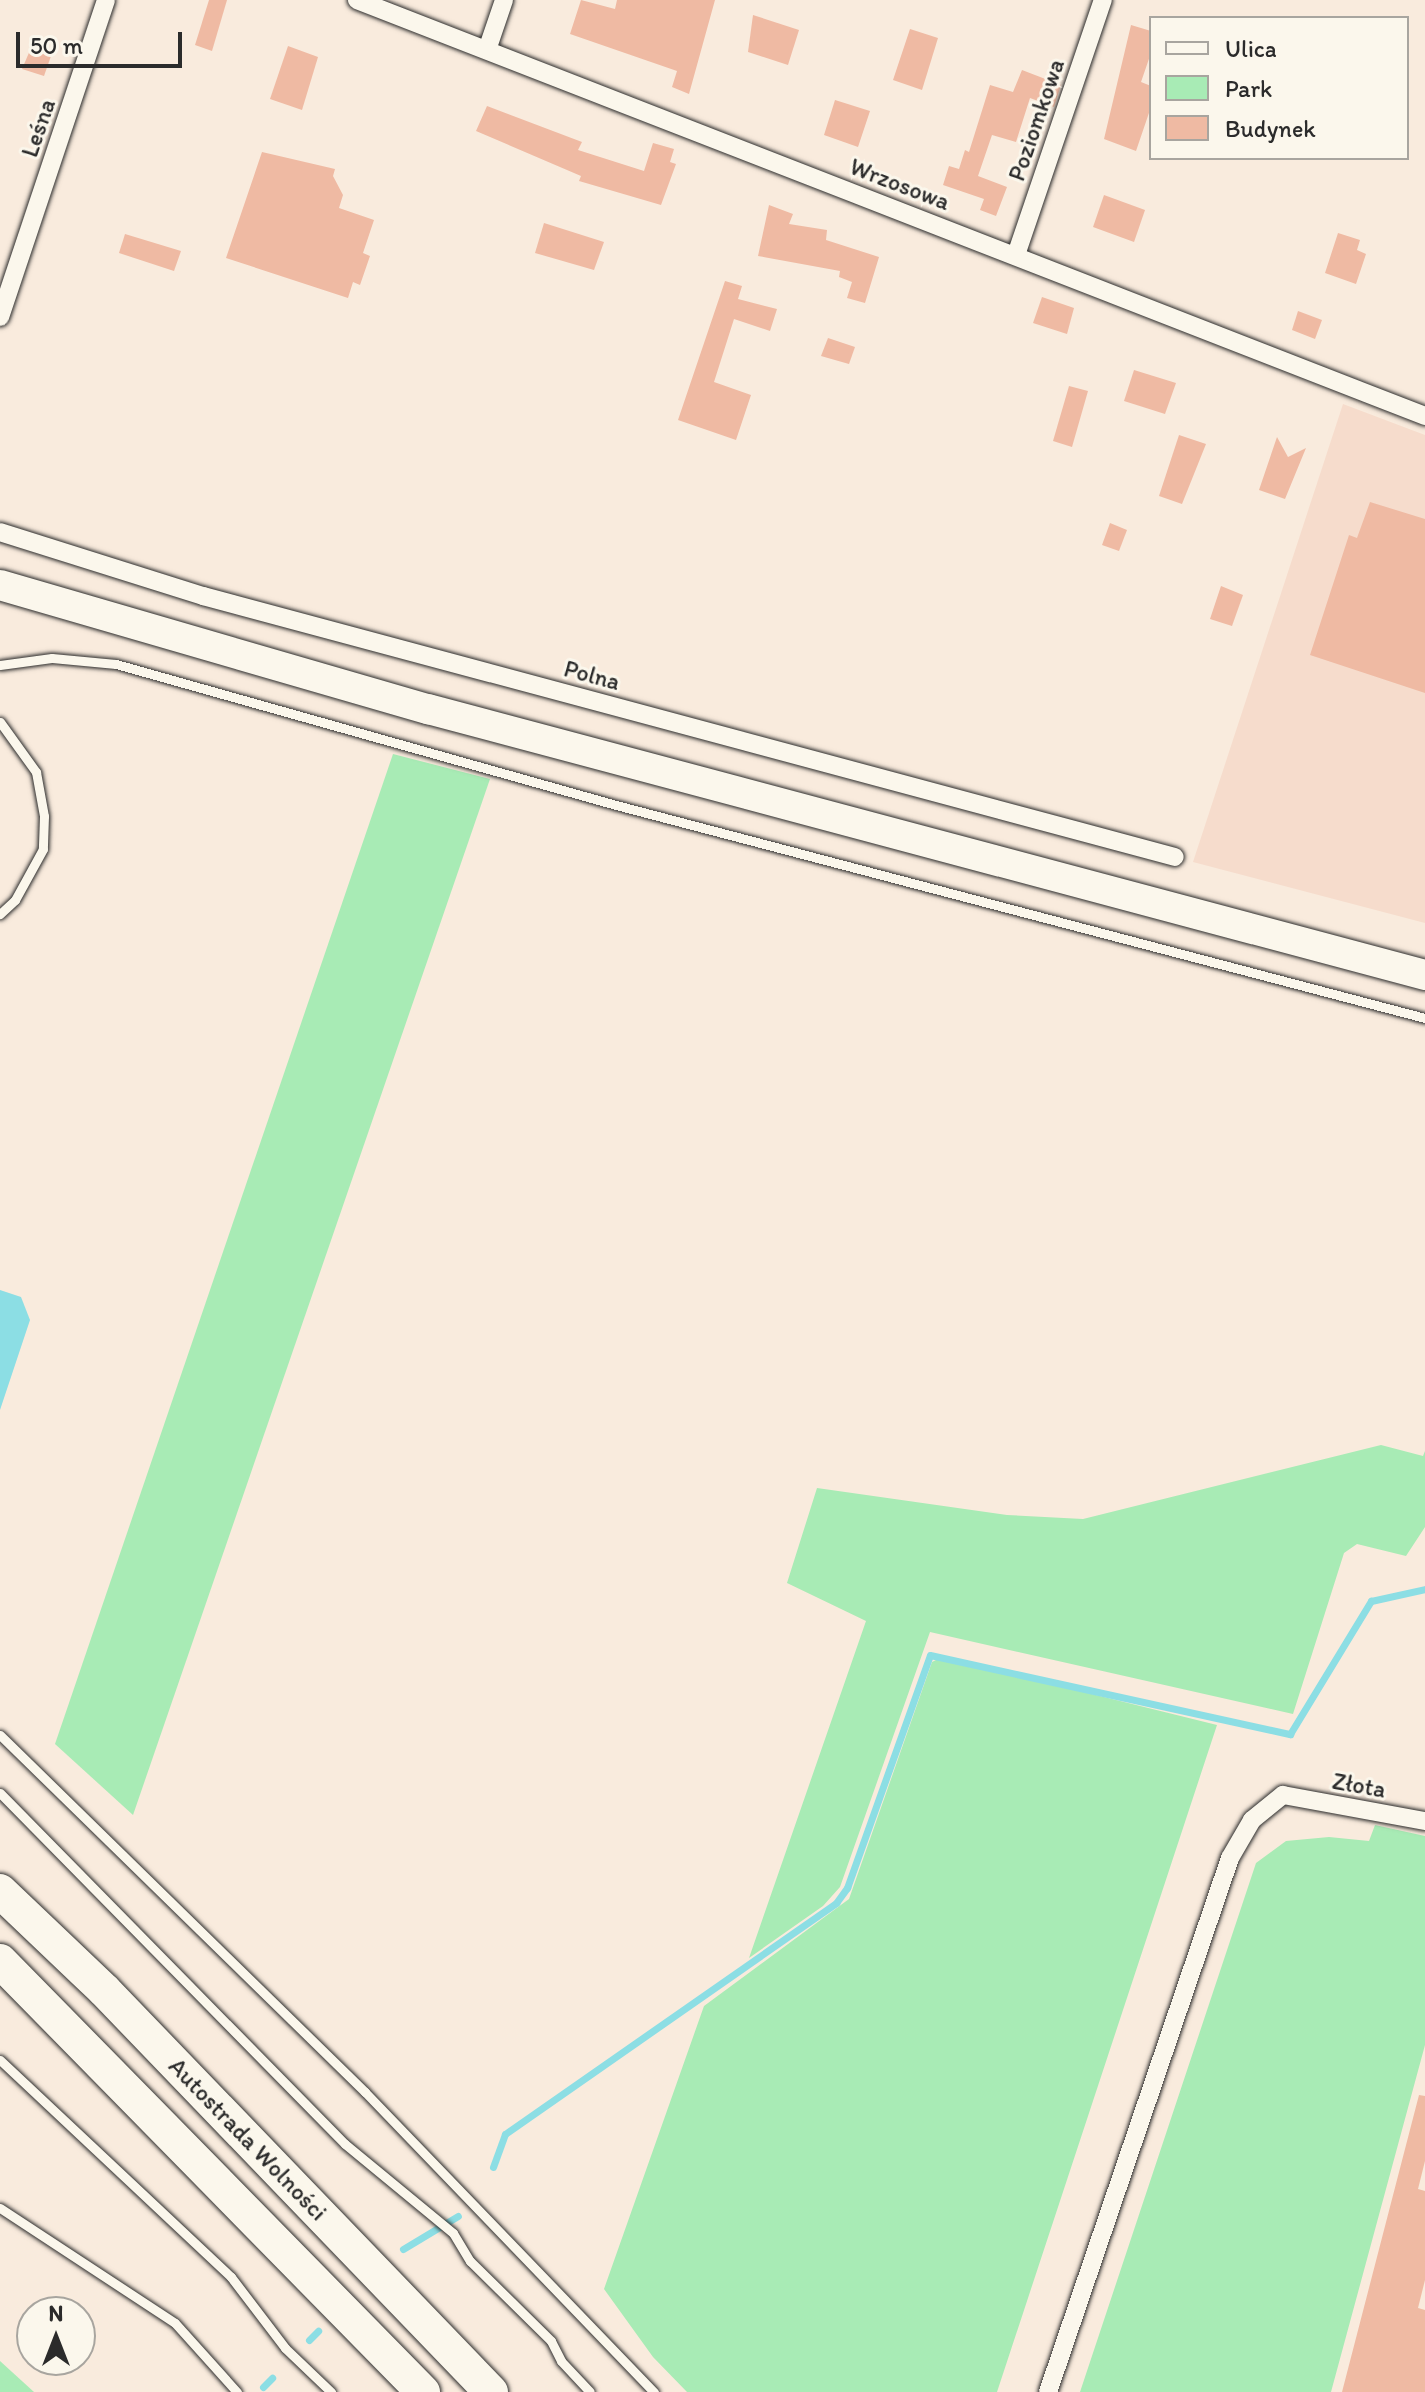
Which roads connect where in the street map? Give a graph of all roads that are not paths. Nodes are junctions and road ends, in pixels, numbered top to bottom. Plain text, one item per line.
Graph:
1 (106, 0) edge
2 (357, 0) edge
3 (504, 0) edge
4 (1103, 0) edge
5 (487, 50) junction
6 (1016, 255) junction
7 (0, 317) edge
8 (1425, 416) edge
9 (0, 532) edge
10 (0, 585) edge
11 (0, 665) edge
12 (0, 722) edge
13 (1175, 857) dead end
14 (0, 914) edge
15 (1425, 975) edge
16 (1425, 1018) edge
17 (0, 1735) edge
18 (0, 1793) edge
19 (1425, 1821) edge
20 (0, 1891) edge
21 (0, 1961) edge
22 (0, 2060) edge
23 (0, 2208) edge
24 (237, 2392) edge
25 (331, 2392) edge
26 (423, 2392) edge
27 (491, 2392) edge
28 (590, 2392) edge
29 (654, 2392) edge
30 (1048, 2392) edge

1 - 7 street, Leśna
2 - 5 street, Wrzosowa
3 - 5 street
4 - 6 street, Poziomkowa
5 - 6 street, Wrzosowa
6 - 8 street, Wrzosowa
9 - 13 street, Polna
10 - 15 main road
11 - 16 lane
12 - 14 lane
17 - 29 lane
18 - 28 lane
19 - 30 street, Złota
20 - 27 highway, Autostrada Wolności
21 - 26 highway
22 - 25 lane
23 - 24 lane

